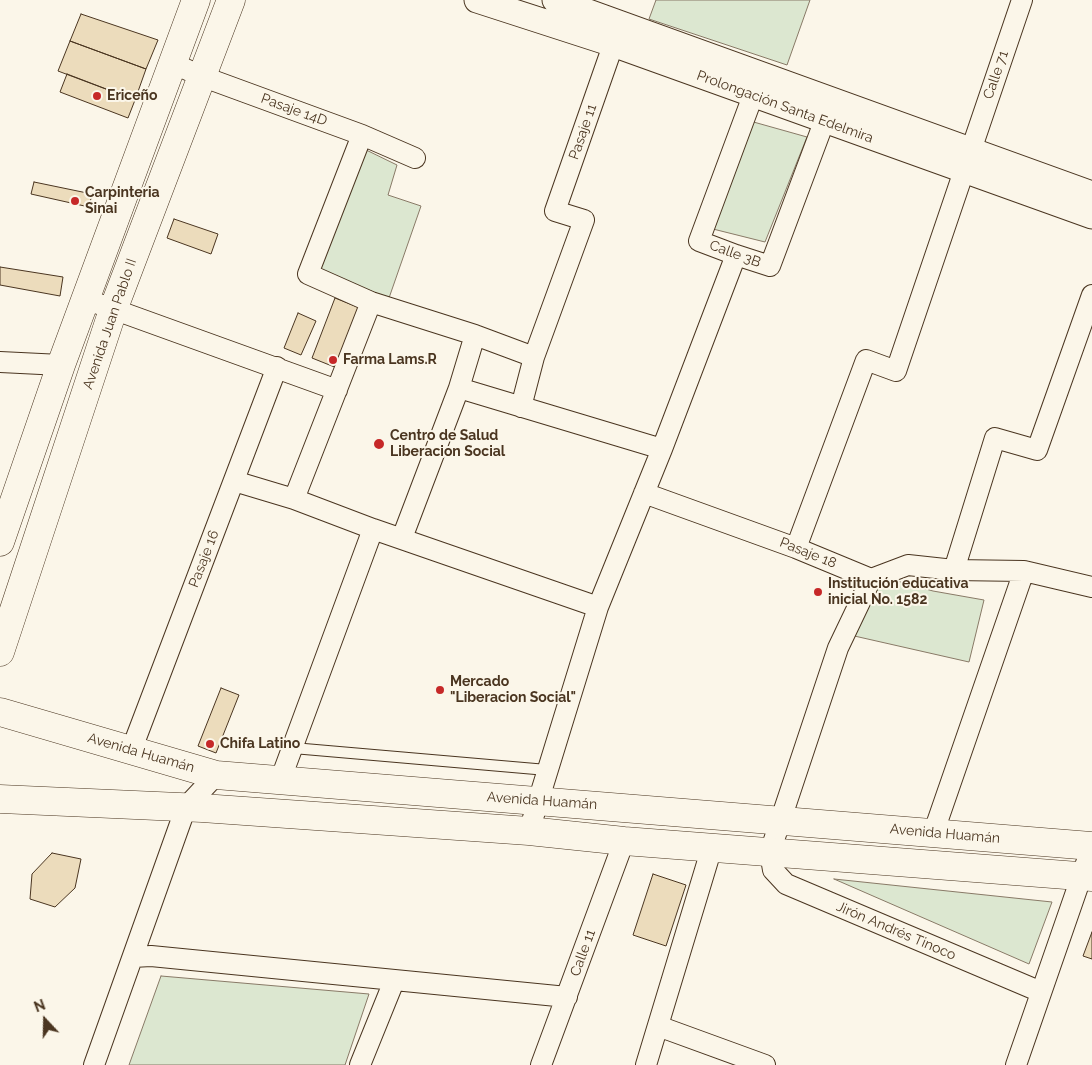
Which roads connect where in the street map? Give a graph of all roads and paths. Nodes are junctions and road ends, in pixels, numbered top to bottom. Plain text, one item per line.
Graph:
1 (196, 0) edge
2 (231, 0) edge
3 (477, 0) edge
4 (555, 0) edge
5 (1022, 0) edge
6 (617, 34) junction
7 (172, 64) junction
8 (201, 76) junction
9 (757, 85) junction
10 (828, 111) junction
11 (362, 135) junction
12 (415, 158) dead end
13 (967, 160) junction
14 (1092, 194) edge
15 (1092, 216) edge
16 (736, 255) junction
17 (1092, 295) edge
18 (85, 299) junction
19 (371, 302) junction
20 (113, 310) junction
21 (475, 335) junction
22 (534, 357) junction
23 (0, 362) edge
24 (61, 365) junction
25 (277, 367) junction
26 (459, 388) junction
27 (338, 390) junction
28 (521, 407) junction
29 (662, 449) junction
30 (234, 481) junction
31 (644, 493) junction
32 (294, 499) junction
33 (373, 529) junction
34 (402, 538) junction
35 (0, 542) edge
36 (796, 548) junction
37 (954, 570) junction
38 (1024, 571) junction
39 (871, 579) junction
40 (1092, 587) edge
41 (598, 607) junction
42 (0, 652) edge
43 (0, 712) edge
44 (292, 748) junction
45 (130, 750) junction
46 (547, 770) junction
47 (216, 775) junction
48 (280, 781) junction
49 (0, 799) edge
50 (537, 800) junction
51 (186, 807) junction
52 (782, 819) junction
53 (529, 831) junction
54 (933, 834) junction
55 (624, 841) junction
56 (1092, 846) edge
57 (712, 847) junction
58 (770, 852) junction
59 (1086, 876) edge
60 (133, 957) junction
61 (394, 981) junction
62 (1041, 992) junction
63 (567, 997) junction
64 (658, 1026) junction
65 (94, 1065) edge
66 (360, 1065) edge
67 (541, 1065) edge
68 (646, 1065) edge
69 (765, 1065) edge
70 (1016, 1065) edge

1 - 7 main road
2 - 8 main road, Avenida Juan Pablo II
3 - 6 street, Prolongación Santa Edelmira
4 - 6 street, Prolongación Santa Edelmira
5 - 13 street, Calle 71
6 - 9 street, Prolongación Santa Edelmira
6 - 22 street, Pasaje 11
7 - 8 street, Pasaje 14D
7 - 18 main road
8 - 11 street, Pasaje 14D
8 - 20 main road, Avenida Juan Pablo II
9 - 10 street, Prolongación Santa Edelmira
9 - 16 street, Calle 3B
10 - 13 street, Prolongación Santa Edelmira
10 - 16 street, Calle 3B
11 - 12 street, Pasaje 14D
11 - 19 street
13 - 14 street, Prolongación Santa Edelmira
13 - 15 street, Prolongación Santa Edelmira
13 - 36 street, Calle 71
16 - 29 street
17 - 37 street
18 - 20 street
18 - 24 main road
19 - 21 street
19 - 27 street
20 - 25 street
20 - 42 main road, Avenida Juan Pablo II
21 - 22 street
21 - 26 street
22 - 28 street
23 - 24 street
24 - 35 main road
25 - 27 street
25 - 30 street, Pasaje 16
26 - 28 street
26 - 34 street
27 - 32 street
28 - 29 street
29 - 31 street
30 - 32 street
30 - 45 street, Pasaje 16
31 - 36 street, Pasaje 18
31 - 41 street
32 - 33 street
33 - 34 street
33 - 44 street
34 - 41 street
36 - 39 street, Pasaje 18
37 - 38 street
37 - 39 street
38 - 40 street
38 - 54 street
39 - 52 street
41 - 46 street
43 - 45 main road, Avenida Huamán
44 - 46 lane
44 - 48 street
45 - 47 main road, Avenida Huamán
46 - 50 street
47 - 48 main road, Avenida Huamán
47 - 51 street
48 - 50 main road, Avenida Huamán
49 - 51 main road
50 - 52 main road, Avenida Huamán
50 - 53 street
51 - 53 main road
51 - 60 street
52 - 54 main road, Avenida Huamán
52 - 58 street
53 - 55 main road
54 - 56 main road, Avenida Huamán
55 - 57 main road
55 - 63 street, Calle 11
56 - 59 street
57 - 58 main road
57 - 64 street
58 - 59 main road
58 - 62 street, Jirón Andrés Tinoco
59 - 62 street
60 - 61 street
60 - 65 street
61 - 63 street
61 - 66 street
62 - 70 street
63 - 67 street, Calle 11
64 - 68 street
64 - 69 street

